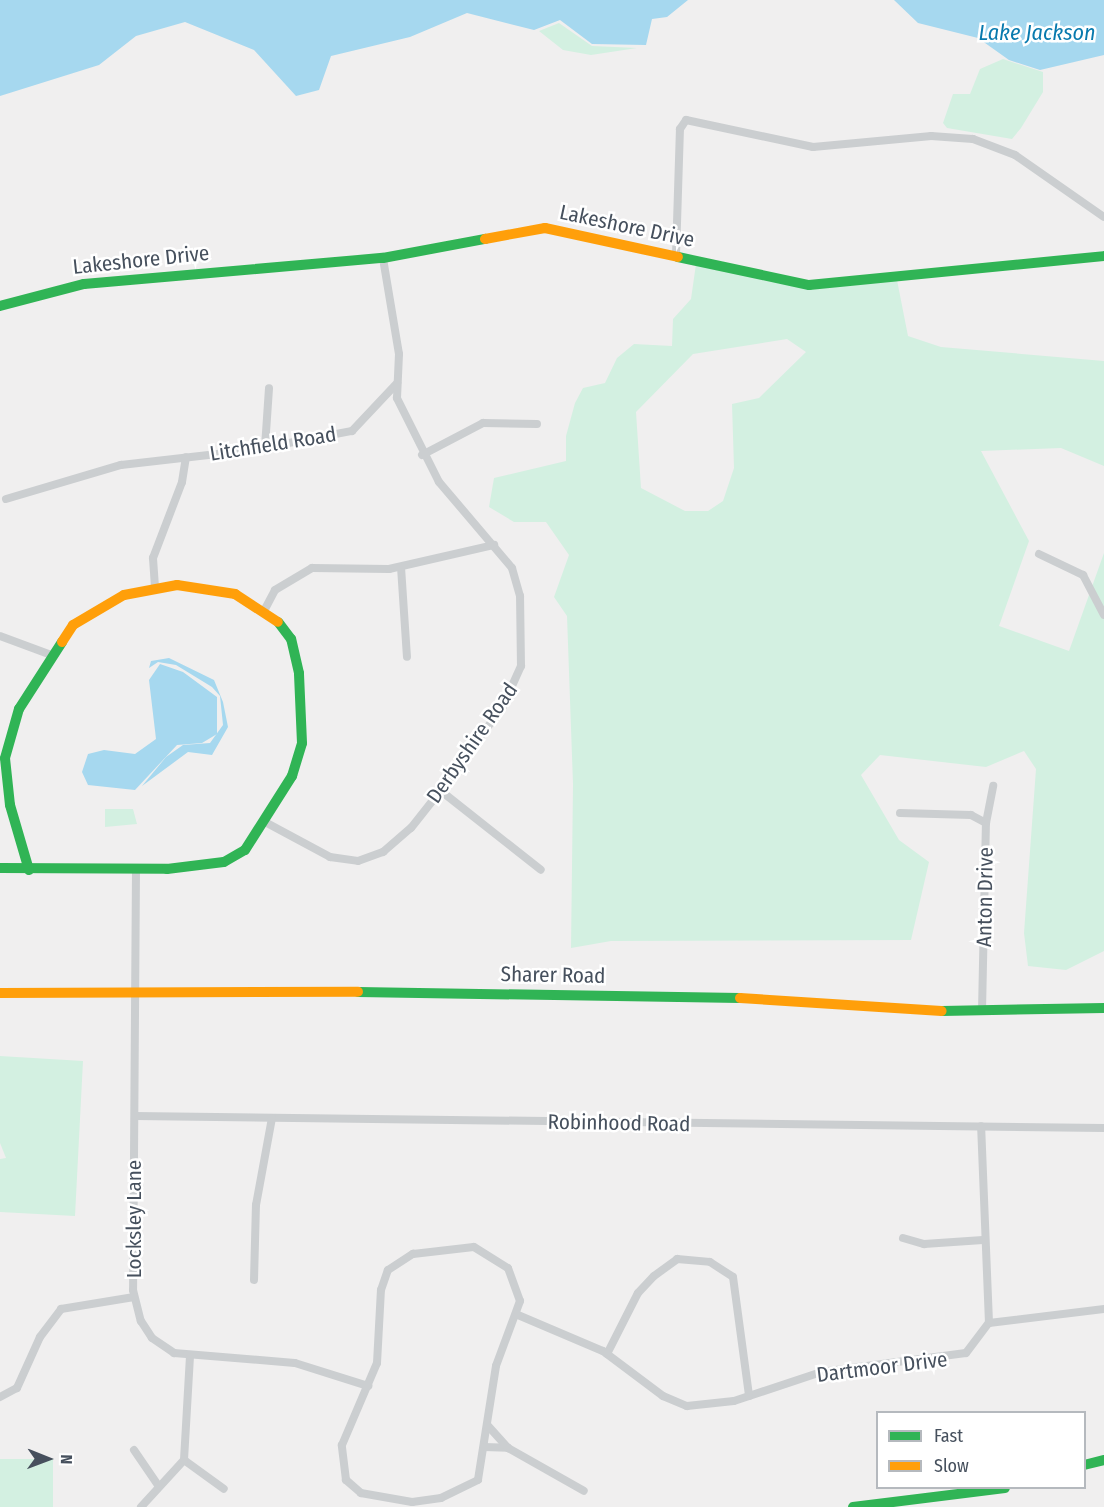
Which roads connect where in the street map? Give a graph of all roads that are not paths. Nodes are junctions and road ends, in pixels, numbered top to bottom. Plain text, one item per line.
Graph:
1 (1104, 217) edge
2 (676, 255) junction
3 (1104, 256) edge
4 (383, 258) junction
5 (0, 306) edge
6 (397, 383) junction
7 (269, 388) dead end
8 (537, 424) dead end
9 (265, 447) junction
10 (422, 455) junction
11 (186, 456) junction
12 (6, 499) dead end
13 (494, 545) junction
14 (1039, 554) dead end
15 (400, 567) junction
16 (155, 587) junction
17 (265, 609) junction
18 (1104, 615) edge
19 (0, 636) edge
20 (51, 655) junction
21 (407, 657) dead end
22 (993, 786) dead end
23 (441, 790) junction
24 (900, 813) dead end
25 (266, 822) junction
26 (986, 823) junction
27 (0, 868) edge
28 (29, 870) junction
29 (136, 870) junction
30 (541, 870) dead end
31 (136, 991) junction
32 (0, 993) edge
33 (1104, 1008) edge
34 (982, 1011) junction
35 (135, 1116) junction
36 (272, 1119) junction
37 (981, 1126) junction
38 (1104, 1128) edge
39 (903, 1238) dead end
40 (983, 1240) junction
41 (254, 1280) dead end
42 (134, 1297) junction
43 (1104, 1309) edge
44 (518, 1315) junction
45 (989, 1323) junction
46 (607, 1354) junction
47 (190, 1357) junction
48 (368, 1386) junction
49 (0, 1396) edge
50 (749, 1396) junction
51 (487, 1425) junction
52 (484, 1447) junction
53 (508, 1448) junction
54 (134, 1450) dead end
55 (184, 1460) junction
56 (1104, 1460) edge
57 (1086, 1464) edge
58 (158, 1485) junction
59 (224, 1489) dead end
60 (997, 1489) edge
61 (584, 1491) dead end
62 (141, 1507) edge
63 (853, 1507) edge

1 - 2 street
2 - 3 street, Lakeshore Drive
2 - 4 street, Lakeshore Drive
4 - 5 street, Lakeshore Drive
4 - 6 street
6 - 9 street, Litchfield Road
6 - 10 street, Derbyshire Road
7 - 9 street
8 - 10 street
9 - 11 street, Litchfield Road
10 - 13 street, Derbyshire Road
11 - 12 street, Litchfield Road
11 - 16 street
13 - 15 street
13 - 23 street, Derbyshire Road
14 - 18 street
15 - 17 street
15 - 21 street
16 - 17 street
16 - 20 street
17 - 25 street
19 - 20 street
20 - 28 street
22 - 26 street, Anton Drive
23 - 25 street, Derbyshire Road
23 - 30 street
24 - 26 street
25 - 29 street
26 - 34 street, Anton Drive
27 - 28 street
28 - 29 street
29 - 31 street, Locksley Lane
31 - 32 street, Sharer Road
31 - 34 street, Sharer Road
31 - 35 street, Locksley Lane
33 - 34 street, Sharer Road
35 - 36 street, Robinhood Road
35 - 42 street, Locksley Lane
36 - 37 street, Robinhood Road
36 - 41 street
37 - 38 street, Robinhood Road
37 - 40 street
39 - 40 street
40 - 45 street
42 - 47 street, Locksley Lane
42 - 49 street
43 - 45 street
44 - 46 street, Dartmoor Drive
44 - 48 street
44 - 51 street
45 - 50 street, Dartmoor Drive
46 - 50 street, Dartmoor Drive
46 - 50 street
47 - 48 street, Locksley Lane
47 - 55 street
48 - 52 street
51 - 52 street
51 - 53 street
52 - 53 street
53 - 61 street
54 - 58 street
55 - 58 street
55 - 59 street
56 - 57 street
58 - 62 street
60 - 63 street

